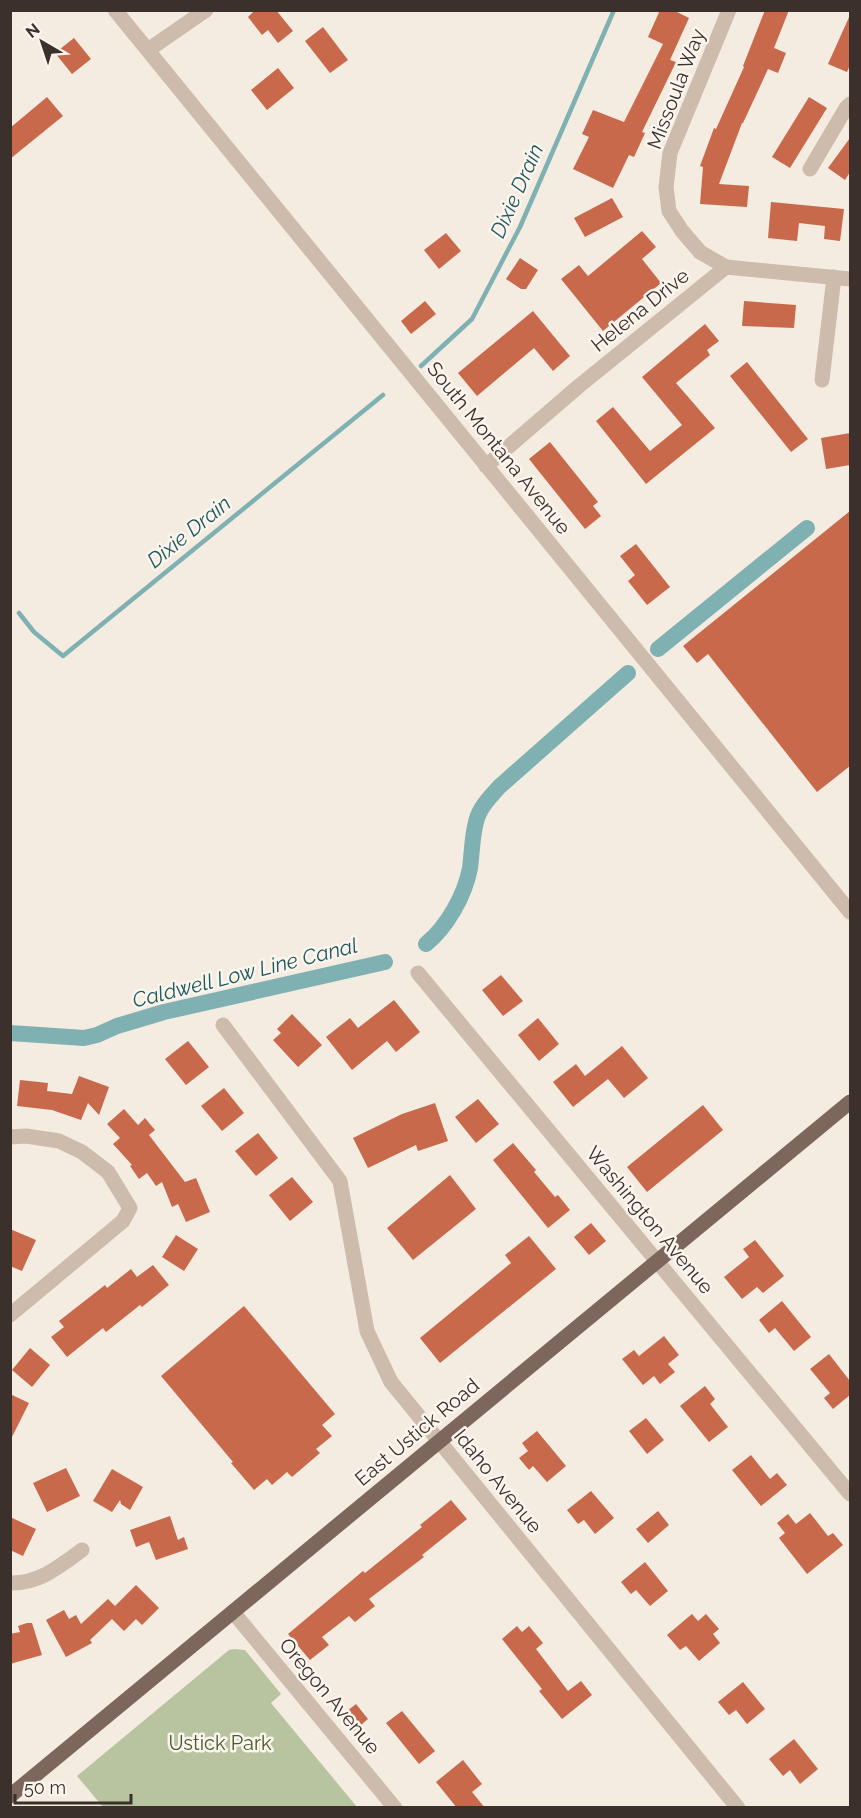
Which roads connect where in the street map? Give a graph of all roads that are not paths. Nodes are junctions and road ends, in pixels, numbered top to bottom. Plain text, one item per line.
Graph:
1 (115, 10) edge
2 (206, 10) edge
3 (729, 10) edge
4 (148, 51) junction
5 (850, 104) edge
6 (810, 169) dead end
7 (726, 267) junction
8 (834, 278) junction
9 (850, 279) edge
10 (822, 380) dead end
11 (486, 466) junction
12 (850, 912) edge
13 (418, 973) dead end
14 (223, 1025) dead end
15 (850, 1102) edge
16 (10, 1137) edge
17 (657, 1260) junction
18 (10, 1315) edge
19 (438, 1442) junction
20 (850, 1494) edge
21 (82, 1550) dead end
22 (10, 1583) edge
23 (233, 1612) junction
24 (12, 1792) edge
25 (395, 1808) edge
26 (738, 1808) edge

1 - 4 street, South Montana Avenue
2 - 4 street
3 - 7 street, Missoula Way
4 - 11 street, South Montana Avenue
5 - 6 street
7 - 8 street
7 - 11 street, Helena Drive
8 - 9 street
8 - 10 street
11 - 12 street, South Montana Avenue
13 - 17 street, Washington Avenue
14 - 19 street, Idaho Avenue
15 - 17 main road, East Ustick Road
16 - 18 street
17 - 19 main road, East Ustick Road
17 - 20 street, Washington Avenue
19 - 23 main road, East Ustick Road
19 - 26 street, Idaho Avenue
21 - 22 street
23 - 24 main road, East Ustick Road
23 - 25 street, Oregon Avenue

